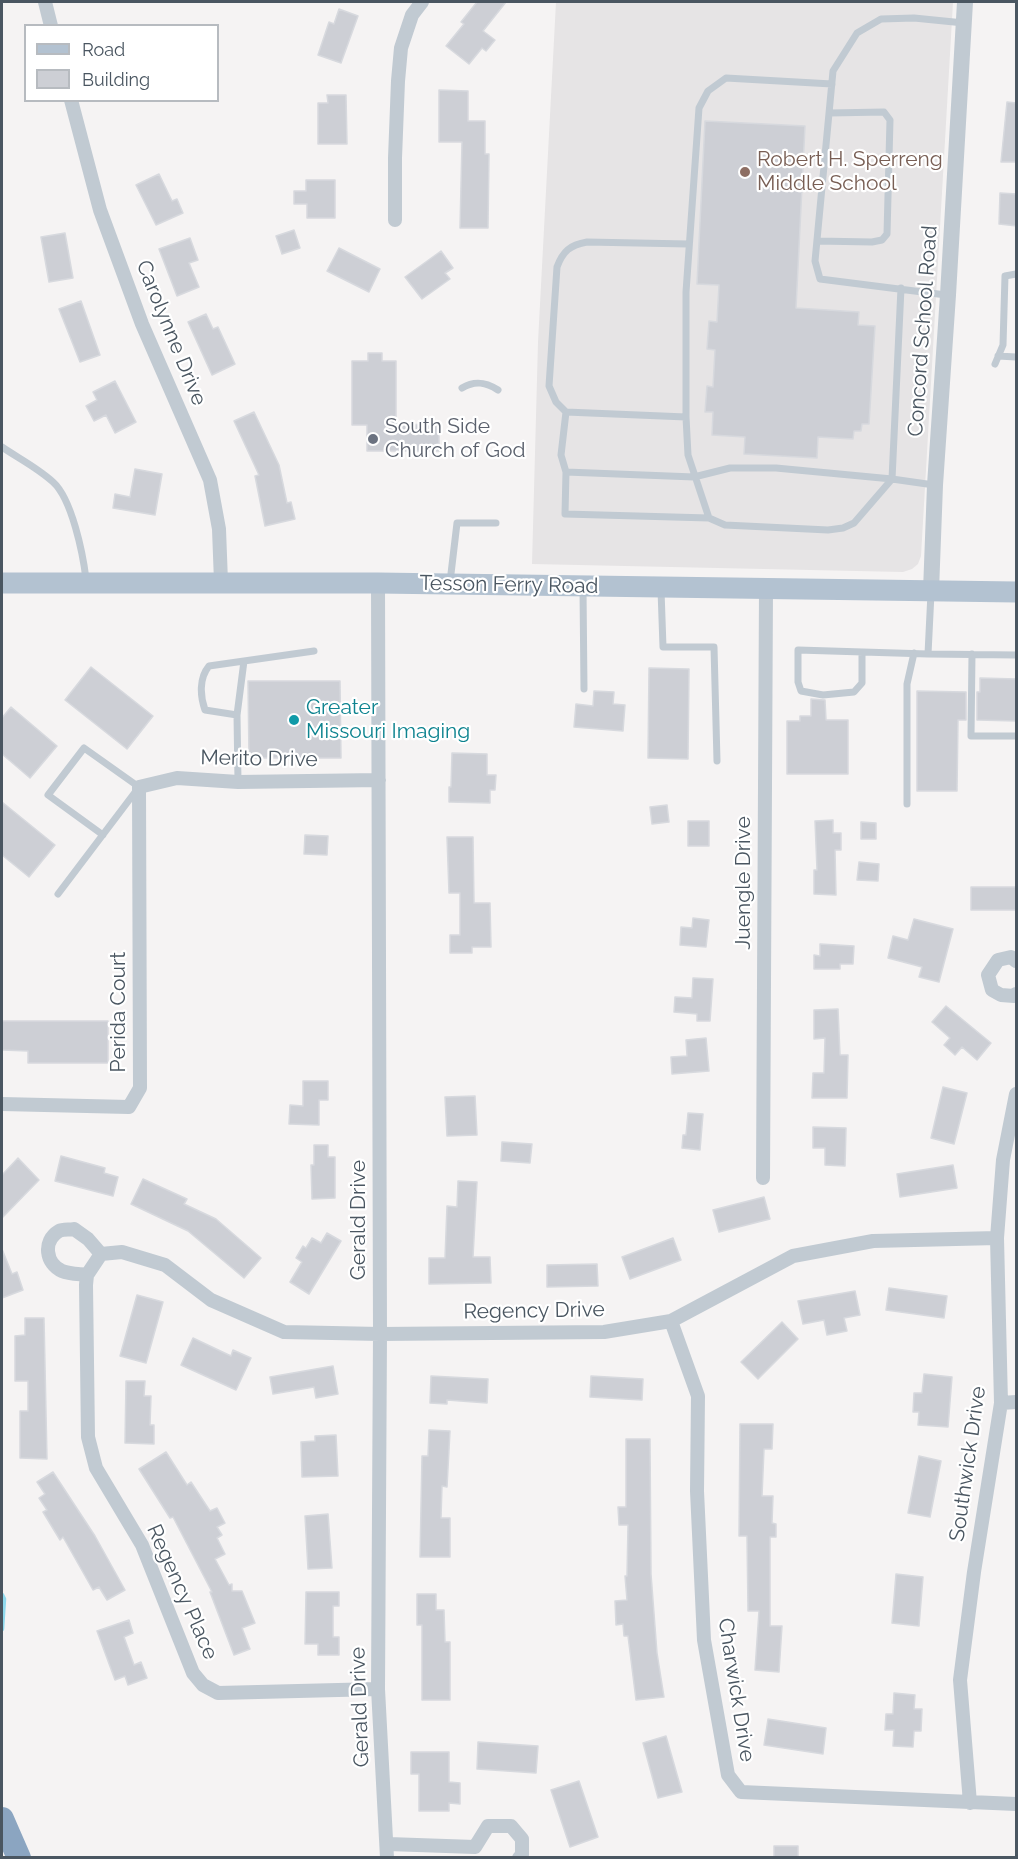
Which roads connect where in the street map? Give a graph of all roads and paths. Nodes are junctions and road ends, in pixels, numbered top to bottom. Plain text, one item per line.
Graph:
1 (45, 2) edge
2 (422, 2) edge
3 (964, 2) edge
4 (963, 23) junction
5 (50, 24) edge
6 (832, 84) junction
7 (72, 102) edge
8 (829, 113) junction
9 (395, 220) dead end
10 (817, 241) junction
11 (688, 244) junction
12 (1017, 274) edge
13 (901, 288) junction
14 (948, 295) junction
15 (998, 356) junction
16 (1017, 357) edge
17 (995, 364) dead end
18 (462, 388) dead end
19 (498, 390) dead end
20 (566, 412) junction
21 (686, 417) junction
22 (2, 447) edge
23 (566, 471) junction
24 (694, 477) junction
25 (892, 479) junction
26 (935, 485) junction
27 (709, 518) junction
28 (496, 523) dead end
29 (86, 582) junction
30 (221, 582) junction
31 (2, 583) edge
32 (378, 583) junction
33 (450, 584) junction
34 (583, 586) junction
35 (660, 587) junction
36 (766, 589) junction
37 (931, 591) junction
38 (1017, 592) edge
39 (314, 651) dead end
40 (862, 652) junction
41 (914, 653) junction
42 (928, 654) junction
43 (972, 654) junction
44 (1017, 655) edge
45 (244, 661) junction
46 (584, 689) dead end
47 (237, 715) junction
48 (1017, 736) edge
49 (717, 761) dead end
50 (379, 780) junction
51 (238, 782) junction
52 (139, 787) junction
53 (907, 804) dead end
54 (103, 835) junction
55 (58, 894) dead end
56 (1017, 961) edge
57 (1017, 994) edge
58 (1017, 1094) edge
59 (2, 1104) edge
60 (763, 1178) dead end
61 (997, 1238) junction
62 (101, 1254) junction
63 (87, 1275) junction
64 (671, 1321) junction
65 (380, 1334) junction
66 (1017, 1402) edge
67 (1001, 1404) junction
68 (378, 1689) junction
69 (970, 1803) junction
70 (1017, 1804) edge
71 (2, 1819) edge
72 (387, 1851) edge
73 (477, 1852) edge
74 (18, 1857) edge
75 (519, 1857) edge

1 - 5 street
2 - 9 street
3 - 4 street, Concord School Road
4 - 6 lane
4 - 14 street, Concord School Road
6 - 8 lane
6 - 11 lane
7 - 30 street, Carolynne Drive
8 - 10 lane
8 - 10 lane
10 - 13 lane
11 - 20 lane
11 - 21 lane
12 - 15 lane
13 - 14 lane
13 - 25 lane
14 - 26 street, Concord School Road
15 - 16 lane
15 - 17 lane
18 - 19 lane
20 - 21 lane
20 - 23 lane
21 - 24 lane
22 - 29 lane
23 - 24 lane
23 - 27 lane
24 - 25 lane
24 - 27 lane
25 - 26 lane
25 - 27 lane
26 - 37 street, Concord School Road
28 - 33 lane
29 - 30 main road, Tesson Ferry Road
29 - 31 main road, Tesson Ferry Road
30 - 32 main road, Tesson Ferry Road
32 - 33 main road, Tesson Ferry Road
32 - 50 street, Gerald Drive
33 - 34 main road, Tesson Ferry Road
34 - 35 main road, Tesson Ferry Road
34 - 46 lane
35 - 36 main road, Tesson Ferry Road
35 - 49 lane
36 - 37 main road, Tesson Ferry Road
36 - 60 street, Juengle Drive
37 - 38 main road, Tesson Ferry Road
37 - 42 lane
39 - 45 lane
40 - 40 lane
40 - 41 lane
41 - 42 lane
41 - 53 lane
42 - 43 lane
43 - 44 lane
43 - 48 lane
45 - 47 lane
45 - 47 lane
47 - 51 lane
50 - 51 street, Merito Drive
50 - 65 street, Gerald Drive
51 - 52 street, Merito Drive
52 - 54 lane
52 - 54 lane
52 - 59 street, Perida Court
54 - 55 lane
56 - 57 street
58 - 61 street, Southwick Drive
61 - 64 street, Regency Drive
61 - 67 street, Southwick Drive
62 - 63 street
62 - 63 street
62 - 65 street, Regency Drive
63 - 68 street, Regency Place
64 - 65 street, Regency Drive
64 - 69 street, Charwick Drive
65 - 68 street, Gerald Drive
66 - 67 street
67 - 69 street, Southwick Drive
68 - 72 street, Gerald Drive
69 - 70 street, Charwick Drive
71 - 74 highway
72 - 73 street
73 - 75 street

